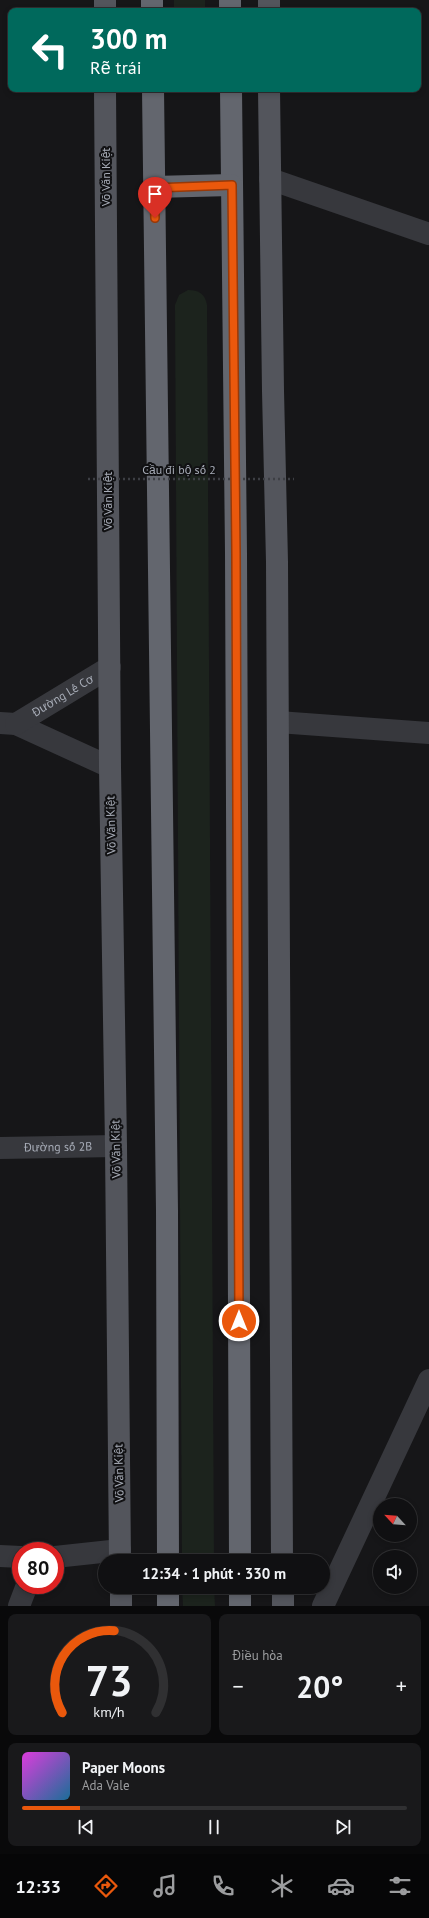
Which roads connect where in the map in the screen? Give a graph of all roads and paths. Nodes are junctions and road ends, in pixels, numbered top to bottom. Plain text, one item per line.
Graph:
1 (106, 92) edge
2 (153, 92) edge
3 (231, 92) edge
4 (269, 92) edge
5 (270, 179) junction
6 (232, 185) junction
7 (154, 188) junction
8 (429, 234) edge
9 (88, 479) dead end
10 (294, 479) dead end
11 (110, 667) junction
12 (278, 722) junction
13 (8, 723) edge
14 (429, 733) edge
15 (110, 767) junction
16 (116, 1146) junction
17 (0, 1148) edge
18 (429, 1380) edge
19 (120, 1554) edge
20 (168, 1554) edge
21 (240, 1554) edge
22 (282, 1554) edge
23 (0, 1556) edge
24 (64, 1556) edge
25 (98, 1556) edge
26 (12, 1557) edge
27 (24, 1594) edge
28 (121, 1594) edge
29 (168, 1594) edge
30 (240, 1594) edge
31 (282, 1594) edge
32 (19, 1606) edge
33 (121, 1606) edge
34 (168, 1606) edge
35 (240, 1606) edge
36 (283, 1606) edge
37 (323, 1606) edge

1 - 11 main road, Võ Văn Kiệt
2 - 7 highway
3 - 6 highway
4 - 5 main road
5 - 8 street
5 - 12 main road
6 - 7 highway
6 - 21 highway
7 - 20 highway
9 - 10 path, Cầu đi bộ số 2, bridge
11 - 13 street, Đường Lê Cơ
11 - 15 main road, Võ Văn Kiệt
12 - 14 street
12 - 22 main road
13 - 15 street, Đường Lê Cơ
15 - 16 main road, Võ Văn Kiệt
16 - 17 street, Đường số 2B
16 - 19 main road, Võ Văn Kiệt
18 - 37 street
23 - 26 street
24 - 25 street
27 - 32 street
28 - 33 main road
29 - 34 highway
30 - 35 highway
31 - 36 main road

